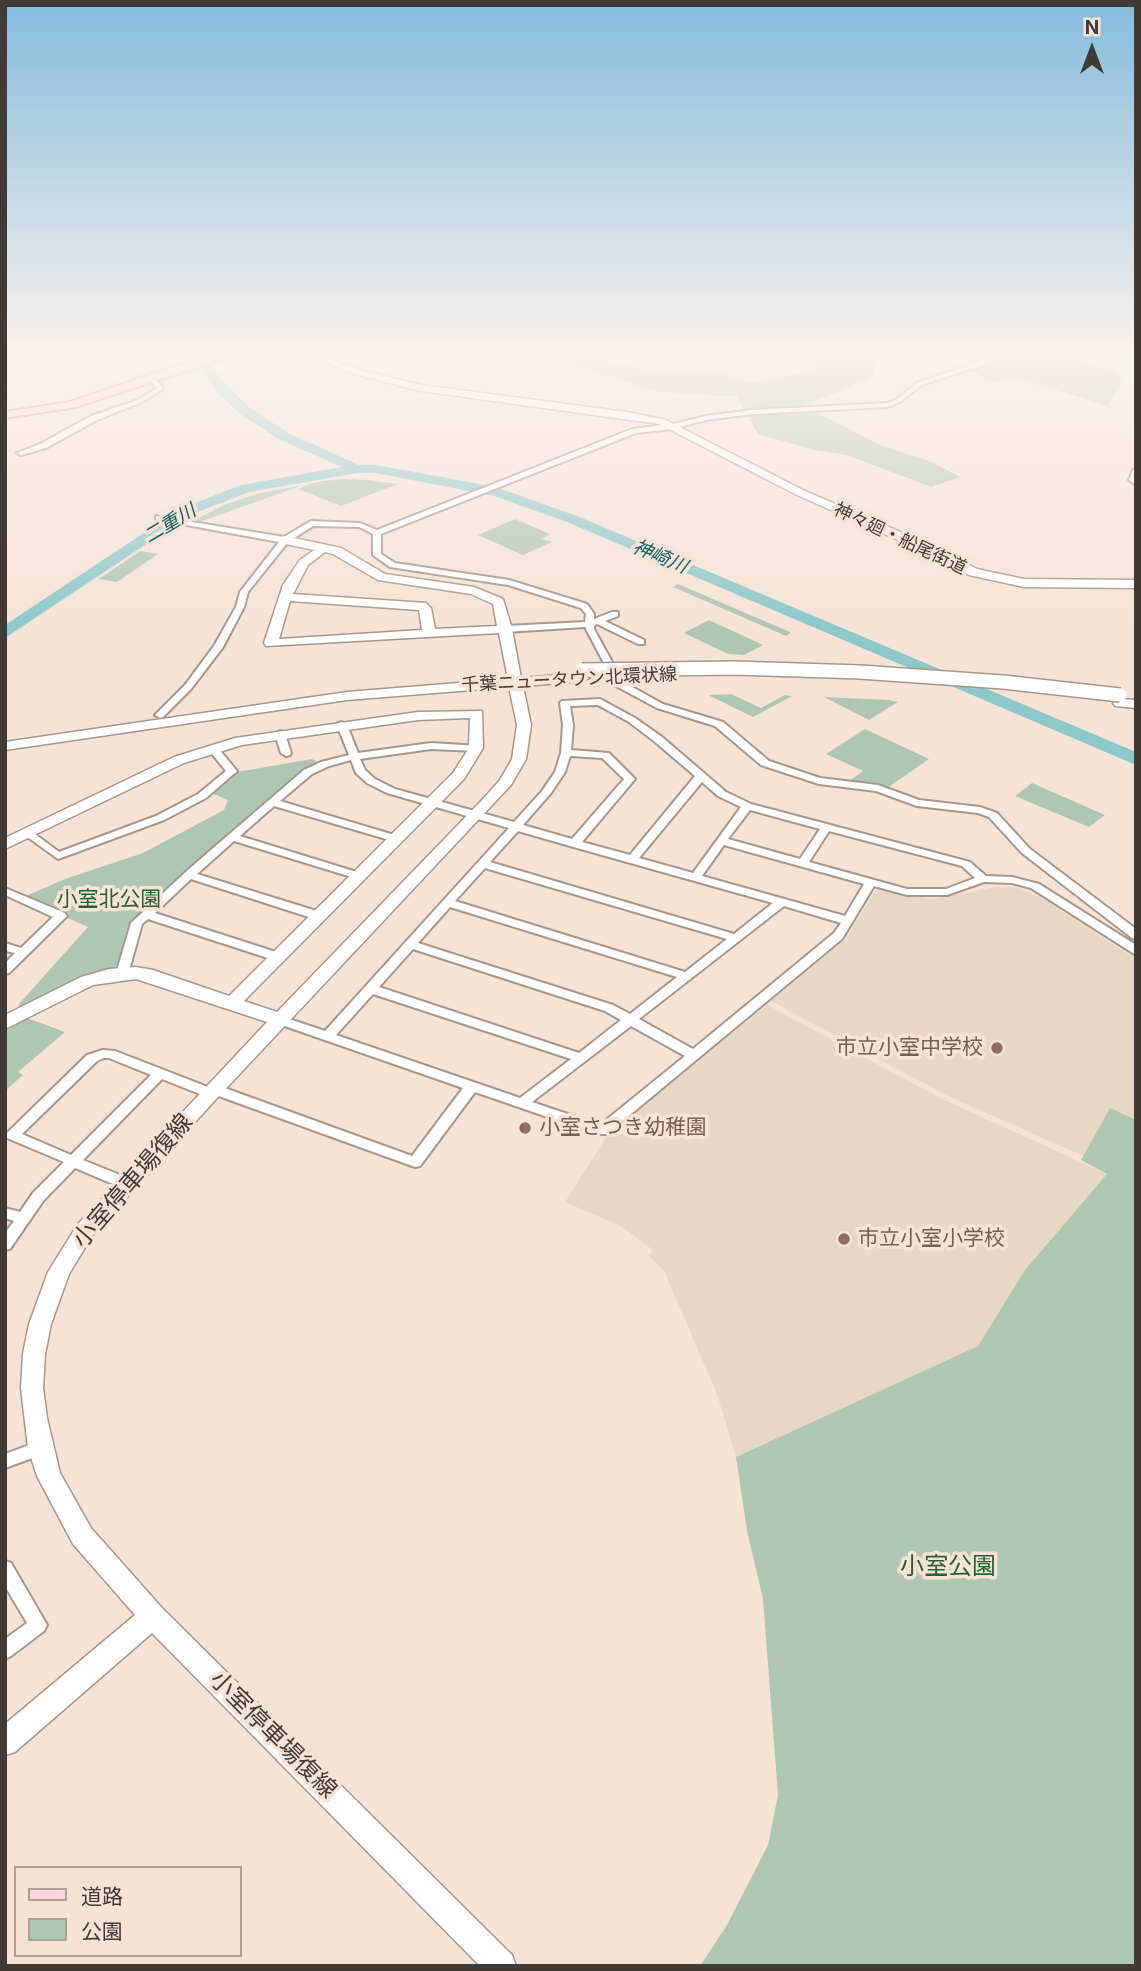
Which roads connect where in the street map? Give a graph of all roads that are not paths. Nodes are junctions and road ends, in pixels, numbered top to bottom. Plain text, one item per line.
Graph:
1 (40, 447) edge
2 (595, 447) edge
3 (712, 447) edge
4 (22, 453) dead end
5 (1136, 472) edge
6 (514, 479) joint
7 (1136, 483) edge
8 (159, 518) dead end
9 (377, 533) junction
10 (285, 540) junction
11 (323, 548) junction
12 (1136, 584) edge
13 (285, 597) junction
14 (615, 614) dead end
15 (595, 623) junction
16 (506, 629) junction
17 (429, 634) junction
18 (641, 642) dead end
19 (514, 677) junction
20 (1136, 697) edge
21 (1120, 699) junction
22 (1136, 705) edge
23 (160, 715) junction
24 (342, 725) junction
25 (280, 734) junction
26 (5, 738) edge
27 (5, 746) edge
28 (476, 748) junction
29 (213, 749) junction
30 (286, 753) dead end
31 (566, 753) junction
32 (352, 757) junction
33 (700, 777) junction
34 (274, 803) junction
35 (432, 803) junction
36 (747, 806) junction
37 (475, 816) junction
38 (826, 827) junction
39 (516, 828) junction
40 (27, 833) junction
41 (234, 838) junction
42 (397, 839) junction
43 (722, 841) junction
44 (5, 844) edge
45 (574, 844) junction
46 (632, 860) junction
47 (803, 863) junction
48 (484, 864) junction
49 (190, 874) junction
50 (359, 876) junction
51 (695, 878) junction
52 (983, 879) junction
53 (871, 882) junction
54 (5, 891) edge
55 (782, 902) junction
56 (449, 903) junction
57 (146, 914) junction
58 (319, 915) junction
59 (848, 921) junction
60 (1136, 935) edge
61 (736, 938) junction
62 (412, 945) junction
63 (5, 947) edge
64 (1136, 951) edge
65 (24, 952) junction
66 (278, 957) junction
67 (5, 970) edge
68 (122, 974) junction
69 (686, 976) junction
70 (372, 989) junction
71 (232, 1003) junction
72 (631, 1019) junction
73 (280, 1020) junction
74 (5, 1023) edge
75 (327, 1036) junction
76 (694, 1055) junction
77 (581, 1058) junction
78 (160, 1073) junction
79 (472, 1086) junction
80 (212, 1091) junction
81 (522, 1103) junction
82 (73, 1161) junction
83 (125, 1183) junction
84 (5, 1213) edge
85 (23, 1218) junction
86 (5, 1245) edge
87 (40, 1448) junction
88 (5, 1461) edge
89 (5, 1569) edge
90 (153, 1616) junction
91 (5, 1650) edge
92 (5, 1742) edge
93 (501, 1966) edge

1 - 4 street
2 - 6 street
3 - 12 street, 神々廻・船尾街道
5 - 7 street
6 - 9 street
8 - 10 street
9 - 10 street
9 - 15 street
10 - 11 street, 小室停車場復線
10 - 23 street
11 - 13 street
11 - 16 street, 小室停車場復線
13 - 17 street
13 - 17 street
14 - 15 street
15 - 16 street
15 - 18 street
15 - 60 street
16 - 17 street
16 - 19 street, 小室停車場復線
19 - 21 street, 千葉ニュータウン北環状線
19 - 23 street, 千葉ニュータウン北環状線
19 - 27 street, 千葉ニュータウン北環状線
19 - 37 street, 小室停車場復線
20 - 21 street, 千葉ニュータウン北環状線
21 - 22 street, 千葉ニュータウン北環状線
23 - 26 street, 千葉ニュータウン北環状線
24 - 25 street
24 - 28 street
24 - 32 street
25 - 29 street
25 - 30 street
28 - 32 street
28 - 35 street
29 - 40 street
29 - 40 street
31 - 33 street
31 - 39 street
31 - 45 street
32 - 34 street
32 - 35 street
33 - 36 street
33 - 46 street
34 - 41 street
34 - 42 street
35 - 37 street
35 - 42 street
36 - 38 street
36 - 43 street
37 - 39 street
37 - 73 street, 小室停車場復線
38 - 47 street
38 - 52 street
39 - 45 street
39 - 48 street
40 - 44 street
41 - 49 street
41 - 50 street
42 - 50 street
43 - 47 street
43 - 51 street
45 - 46 street
46 - 51 street
47 - 53 street
48 - 56 street
48 - 61 street
49 - 57 street
49 - 58 street
50 - 58 street
51 - 55 street
52 - 53 street
52 - 64 street
53 - 59 street
54 - 65 street
55 - 59 street
55 - 61 street
56 - 62 street
56 - 69 street
57 - 66 street
57 - 68 street
58 - 66 street
59 - 76 street
61 - 69 street
62 - 70 street
62 - 72 street
63 - 65 street
65 - 67 street
66 - 71 street
68 - 71 street
68 - 74 street
69 - 72 street
70 - 75 street
70 - 77 street
71 - 73 street
72 - 76 street
72 - 77 street
73 - 75 street
73 - 80 street, 小室停車場復線
75 - 79 street
76 - 81 street
77 - 81 street
78 - 80 street
78 - 82 street
78 - 82 street
79 - 80 street
79 - 81 street
80 - 83 street, 小室停車場復線
82 - 83 street
82 - 85 street
83 - 87 street, 小室停車場復線
84 - 85 street
85 - 86 street
87 - 88 street
87 - 90 street, 小室停車場復線
89 - 91 street
90 - 92 street
90 - 93 street, 小室停車場復線

